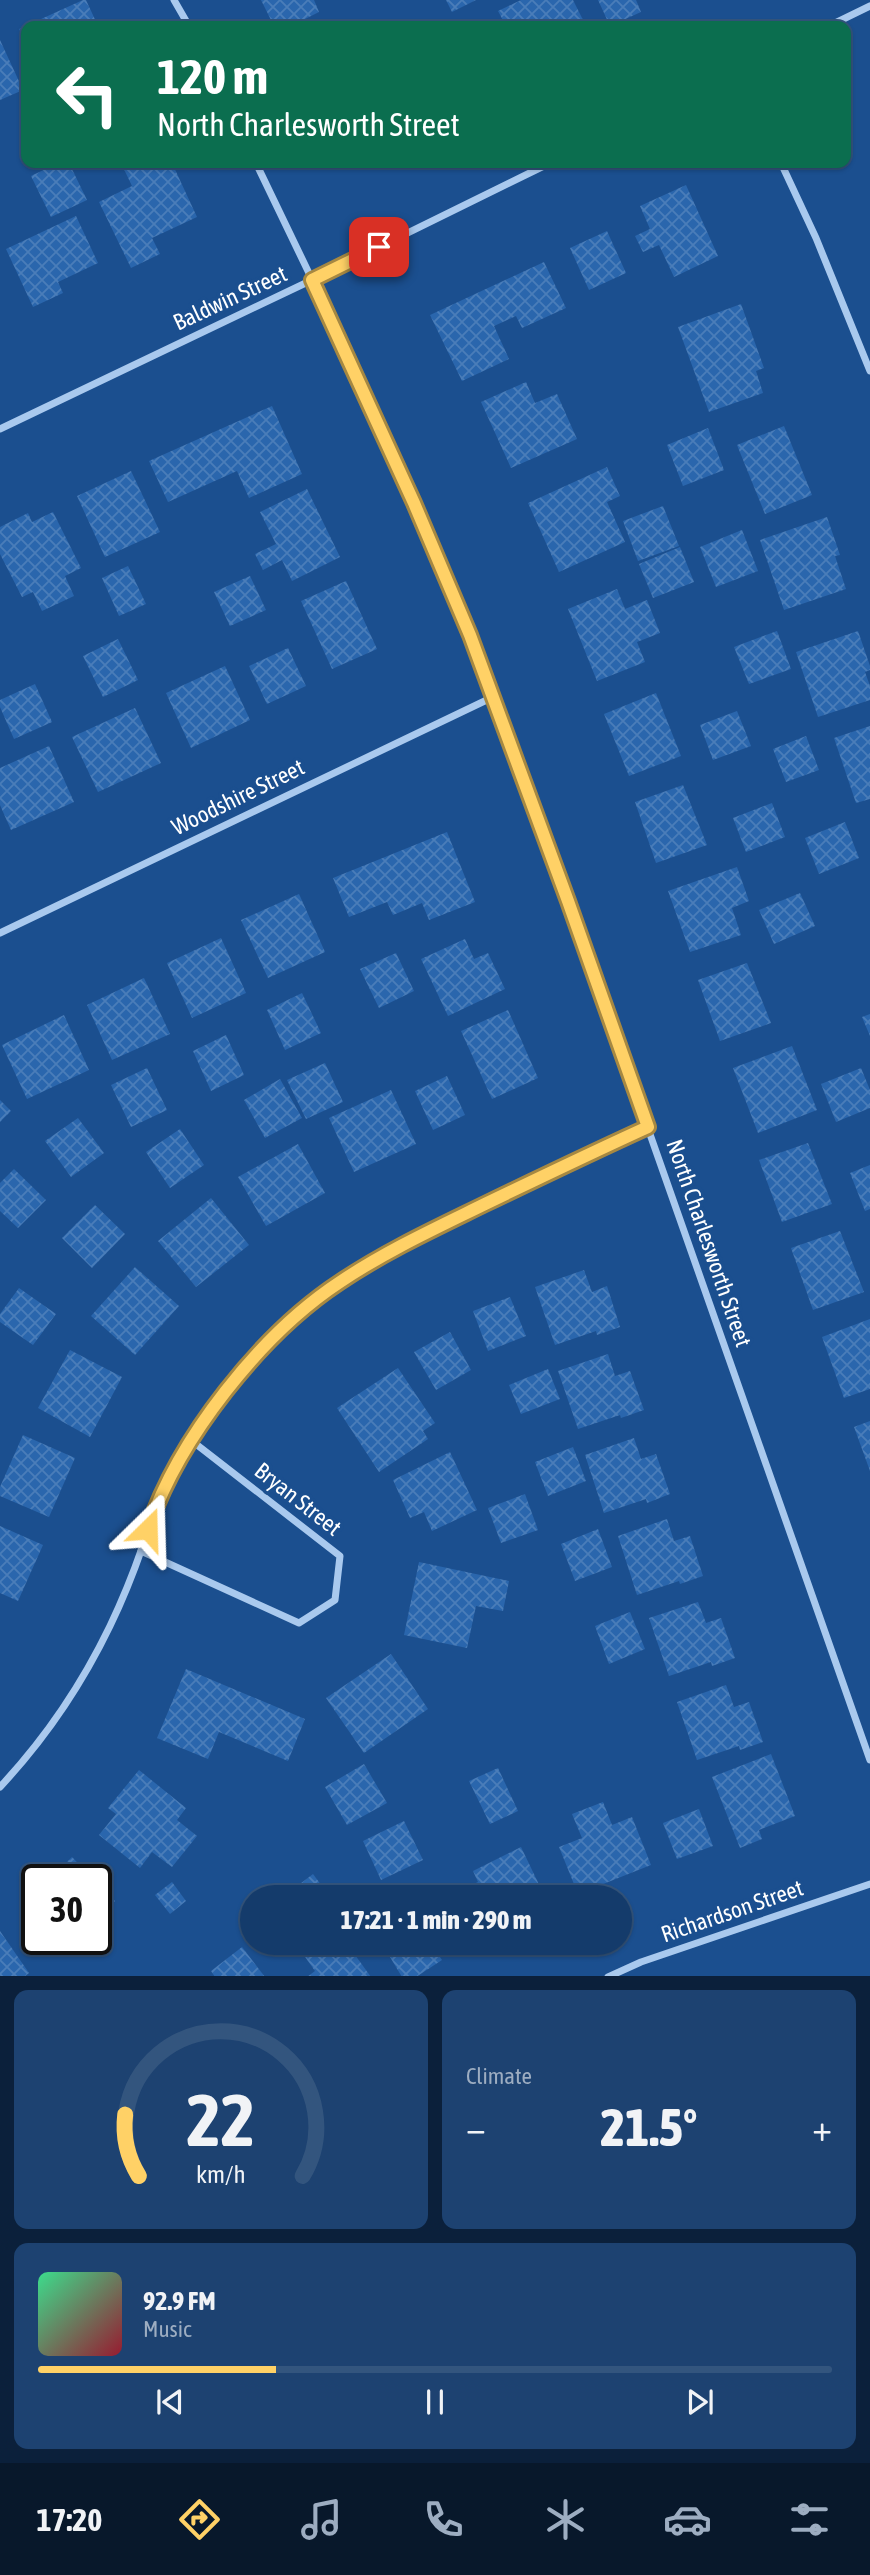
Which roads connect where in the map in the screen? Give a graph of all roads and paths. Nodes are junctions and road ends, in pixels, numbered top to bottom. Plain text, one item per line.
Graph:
1 (174, 0) edge
2 (870, 6) edge
3 (186, 21) edge
4 (839, 21) edge
5 (258, 168) edge
6 (540, 168) edge
7 (783, 168) edge
8 (312, 280) junction
9 (870, 371) edge
10 (0, 429) edge
11 (494, 697) junction
12 (0, 933) edge
13 (648, 1127) junction
14 (192, 1441) junction
15 (141, 1551) junction
16 (870, 1760) edge
17 (0, 1787) edge
18 (870, 1884) edge
19 (608, 1976) edge

1 - 3 street
2 - 4 street
5 - 8 street, North Charlesworth Street
6 - 8 street, Baldwin Street
7 - 9 street
8 - 10 street, Baldwin Street
8 - 11 street, North Charlesworth Street
11 - 12 street, Woodshire Street
11 - 13 street, North Charlesworth Street
13 - 14 street
13 - 16 street, North Charlesworth Street
14 - 15 street
14 - 15 street, Bryan Street
15 - 17 street
18 - 19 street, Richardson Street

